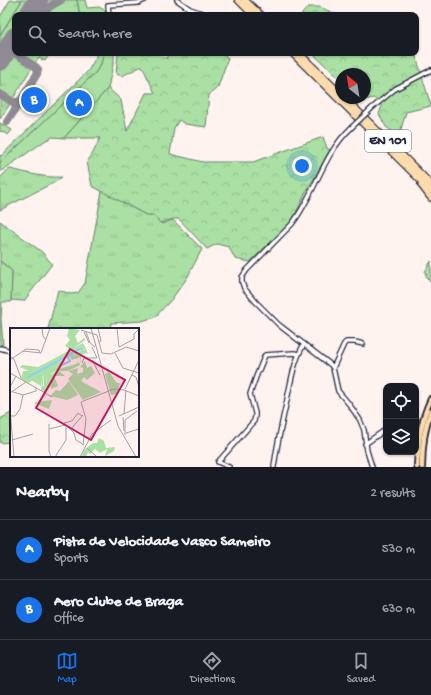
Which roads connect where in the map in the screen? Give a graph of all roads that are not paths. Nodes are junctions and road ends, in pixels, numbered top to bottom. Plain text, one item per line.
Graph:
1 (145, 0) edge
2 (177, 0) edge
3 (238, 0) edge
4 (246, 0) edge
5 (109, 12) edge
6 (199, 12) edge
7 (250, 12) edge
8 (258, 12) edge
9 (295, 56) edge
10 (302, 56) edge
11 (431, 70) edge
12 (335, 88) edge
13 (351, 104) edge
14 (384, 137) junction
15 (386, 146) junction
16 (431, 179) edge
17 (431, 184) edge
18 (431, 191) edge
19 (431, 198) edge
20 (304, 344) junction
21 (363, 344) dead end
22 (0, 348) edge
23 (10, 351) edge
24 (298, 354) junction
25 (333, 368) junction
26 (431, 399) edge
27 (431, 411) edge
28 (383, 431) edge
29 (366, 444) junction
30 (227, 467) edge
31 (274, 467) edge
32 (372, 467) edge
33 (417, 467) edge
34 (422, 467) edge

1 - 5 street
2 - 6 street
3 - 7 highway
4 - 8 highway
9 - 15 highway, EN 101
10 - 12 highway
11 - 20 street, bridge
13 - 14 highway, EN 101
14 - 16 highway
14 - 17 highway, EN 101
15 - 18 highway, EN 101
15 - 19 highway
20 - 24 street
20 - 25 street
21 - 25 street
22 - 23 street
24 - 30 street
24 - 31 street
25 - 29 street
26 - 33 main road
27 - 34 main road
28 - 29 street
29 - 32 street

